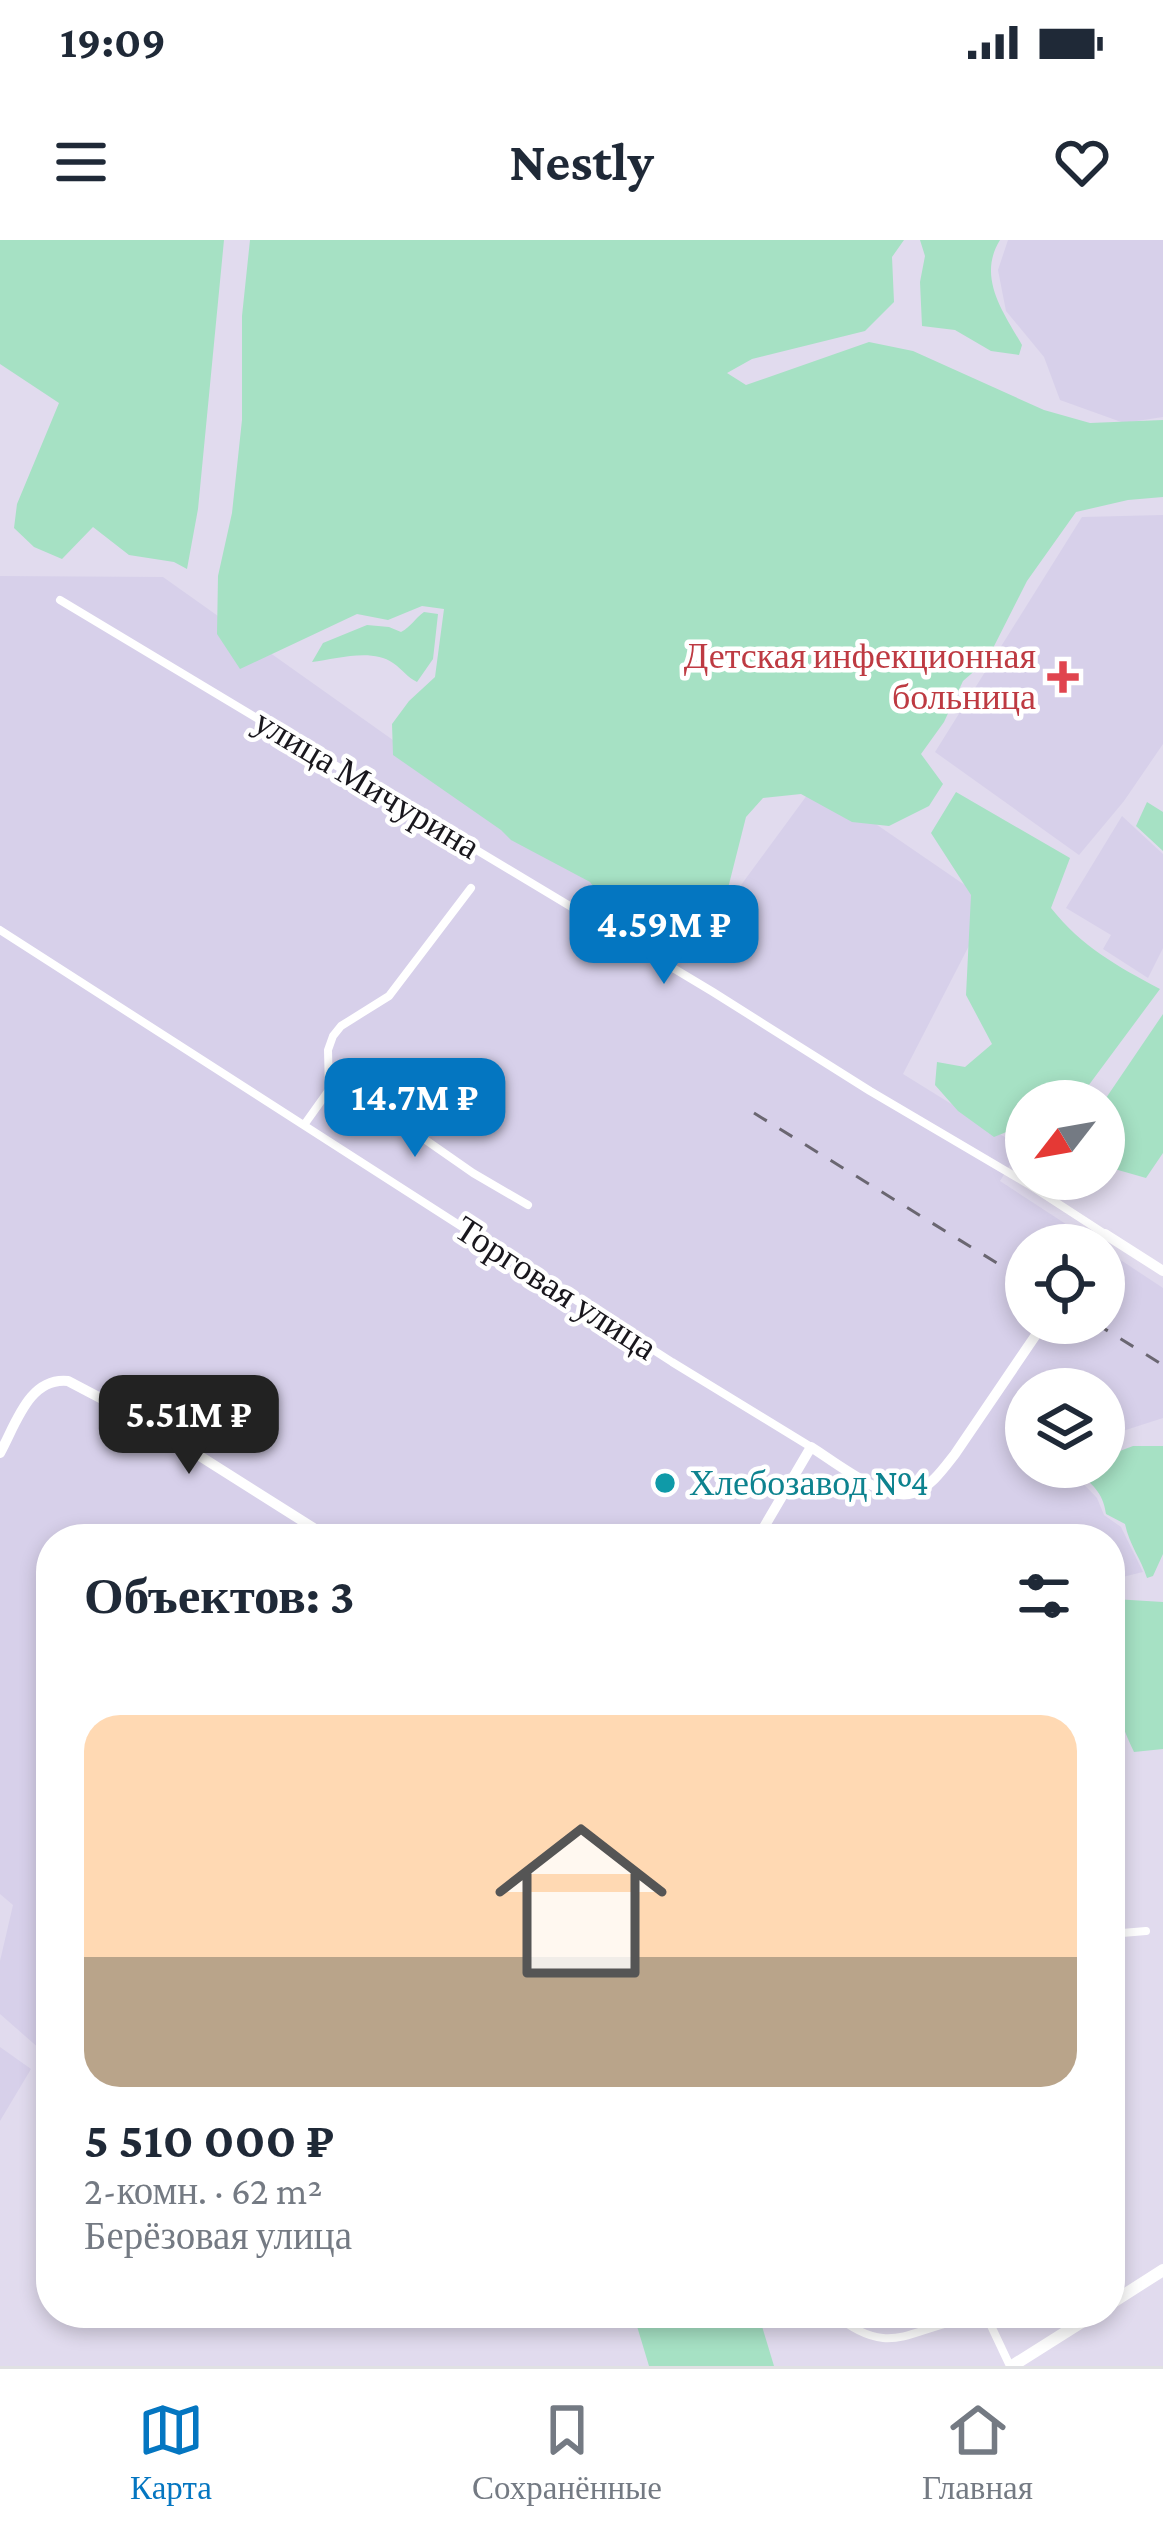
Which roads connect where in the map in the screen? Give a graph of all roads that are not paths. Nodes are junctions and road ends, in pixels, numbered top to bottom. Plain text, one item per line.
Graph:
1 (60, 601) dead end
2 (472, 888) dead end
3 (0, 930) edge
4 (330, 1073) junction
5 (304, 1126) junction
6 (528, 1205) dead end
7 (1080, 1224) edge
8 (1125, 1252) edge
9 (1163, 1270) edge
10 (1030, 1344) edge
11 (811, 1447) junction
12 (0, 1453) edge
13 (307, 1524) edge
14 (767, 1524) edge
15 (1146, 1931) dead end
16 (1125, 1933) edge
17 (1163, 2270) edge
18 (1125, 2294) edge
19 (845, 2328) edge
20 (947, 2328) edge
21 (992, 2328) edge
22 (1072, 2328) edge
23 (856, 2342) dead end
24 (921, 2343) dead end
25 (1011, 2366) edge

1 - 7 street, улица Мичурина
2 - 4 street
3 - 5 street, Торговая улица
4 - 5 street
4 - 6 street
5 - 11 street, Торговая улица
8 - 9 street, улица Мичурина
10 - 11 street
11 - 14 street
12 - 13 street
15 - 16 street
17 - 18 main road
19 - 23 street
20 - 24 street
21 - 25 street
22 - 25 main road

